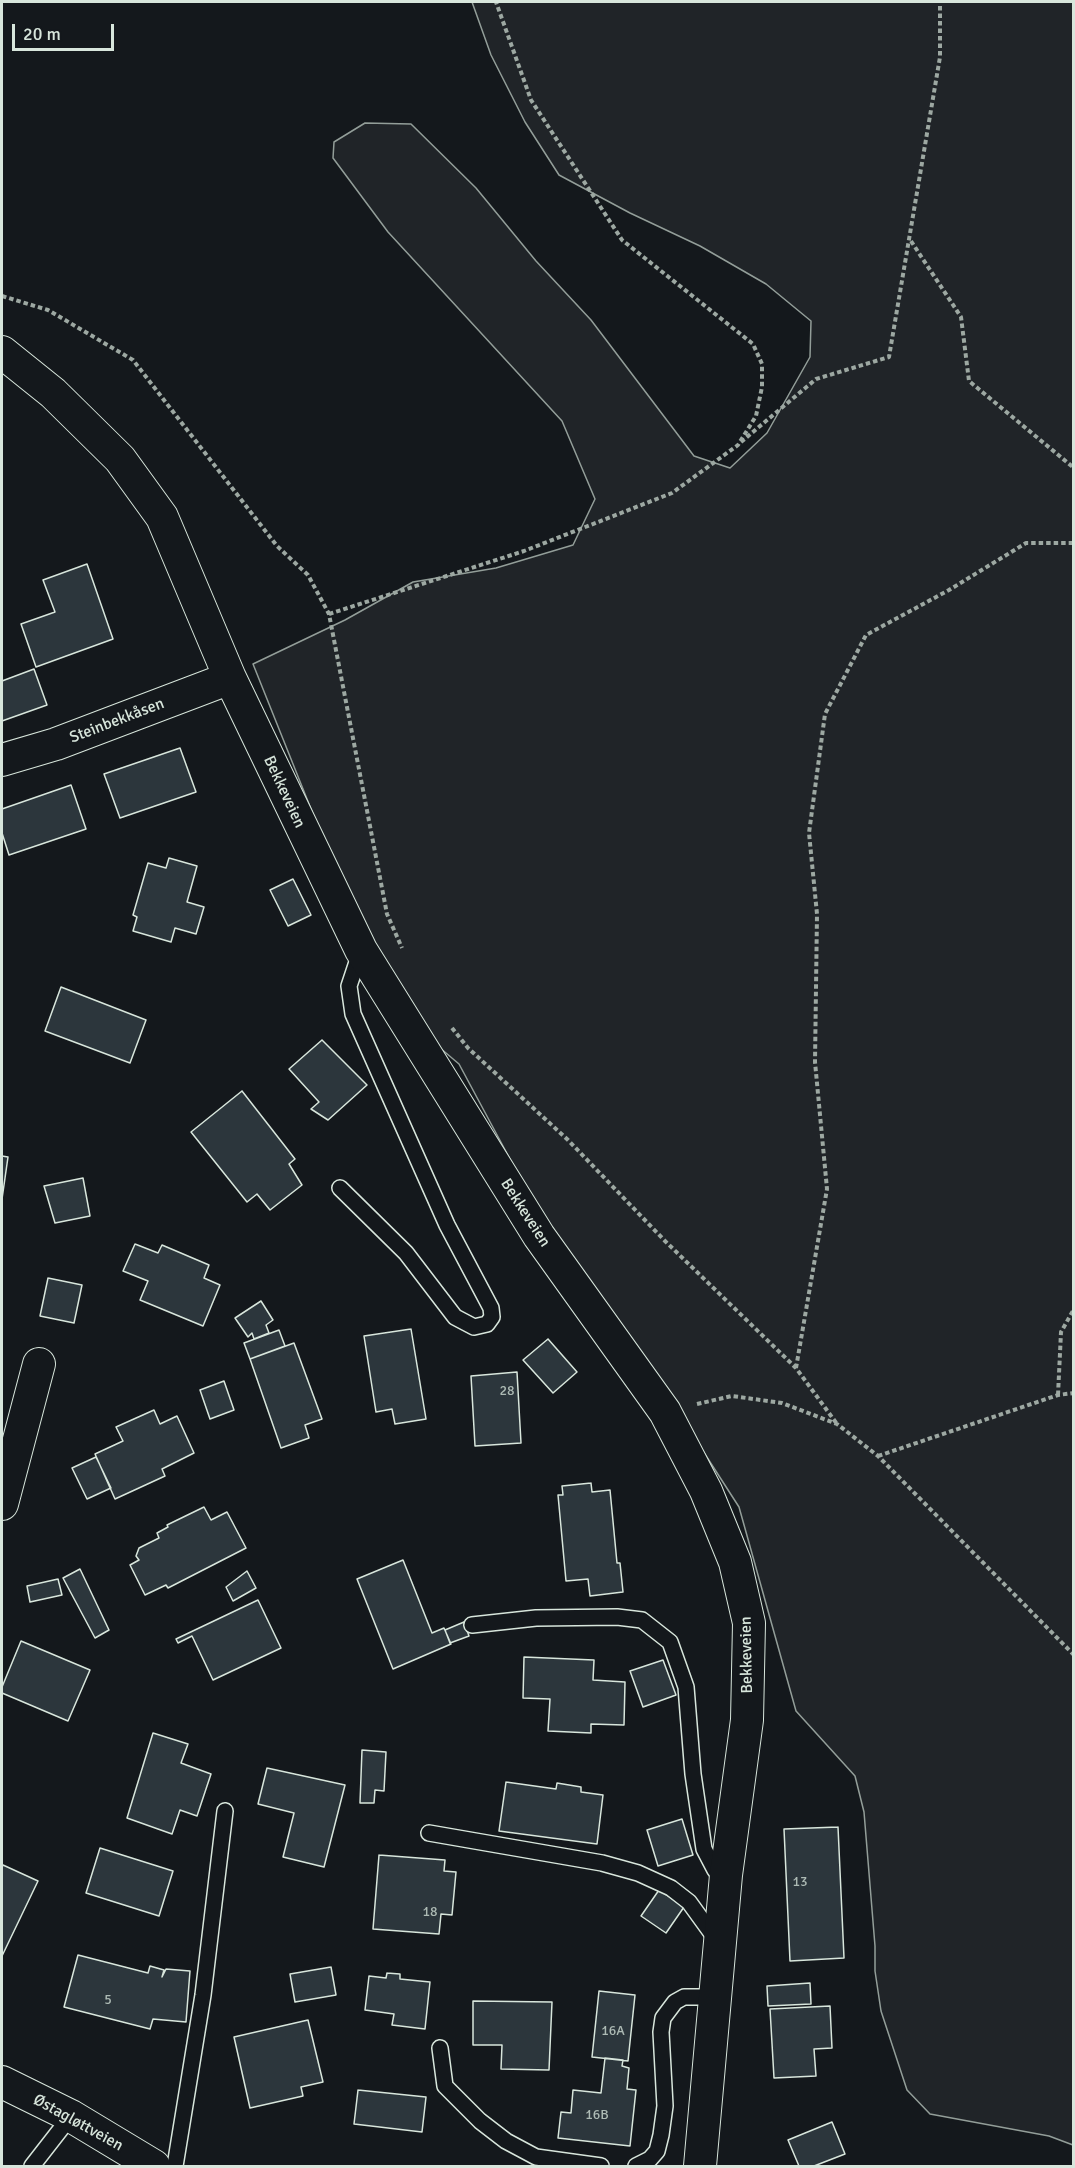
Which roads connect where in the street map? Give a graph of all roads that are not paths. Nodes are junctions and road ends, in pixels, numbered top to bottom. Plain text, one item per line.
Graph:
1 (2, 352) edge
2 (230, 678) junction
3 (2, 759) edge
4 (361, 950) junction
5 (340, 1188) dead end
6 (39, 1364) dead end
7 (2, 1504) edge
8 (472, 1625) dead end
9 (225, 1811) dead end
10 (429, 1833) dead end
11 (726, 1875) junction
12 (720, 1945) junction
13 (716, 1997) junction
14 (440, 2048) dead end
15 (2, 2082) edge
16 (71, 2116) junction
17 (32, 2166) edge
18 (154, 2166) edge
19 (175, 2166) edge
20 (601, 2166) edge
21 (636, 2166) edge
22 (700, 2166) edge

1 - 2 street, Bekkeveien
2 - 3 street, Steinbekkåsen
2 - 4 street, Bekkeveien
4 - 5 lane
4 - 11 street, Bekkeveien
6 - 7 street
8 - 11 lane
9 - 19 lane
10 - 12 lane
11 - 12 street, Bekkeveien
12 - 13 street, Bekkeveien
13 - 21 lane
13 - 22 street, Bekkeveien
14 - 20 lane
15 - 16 street, Østagløttveien
16 - 17 lane
16 - 18 street, Østagløttveien

